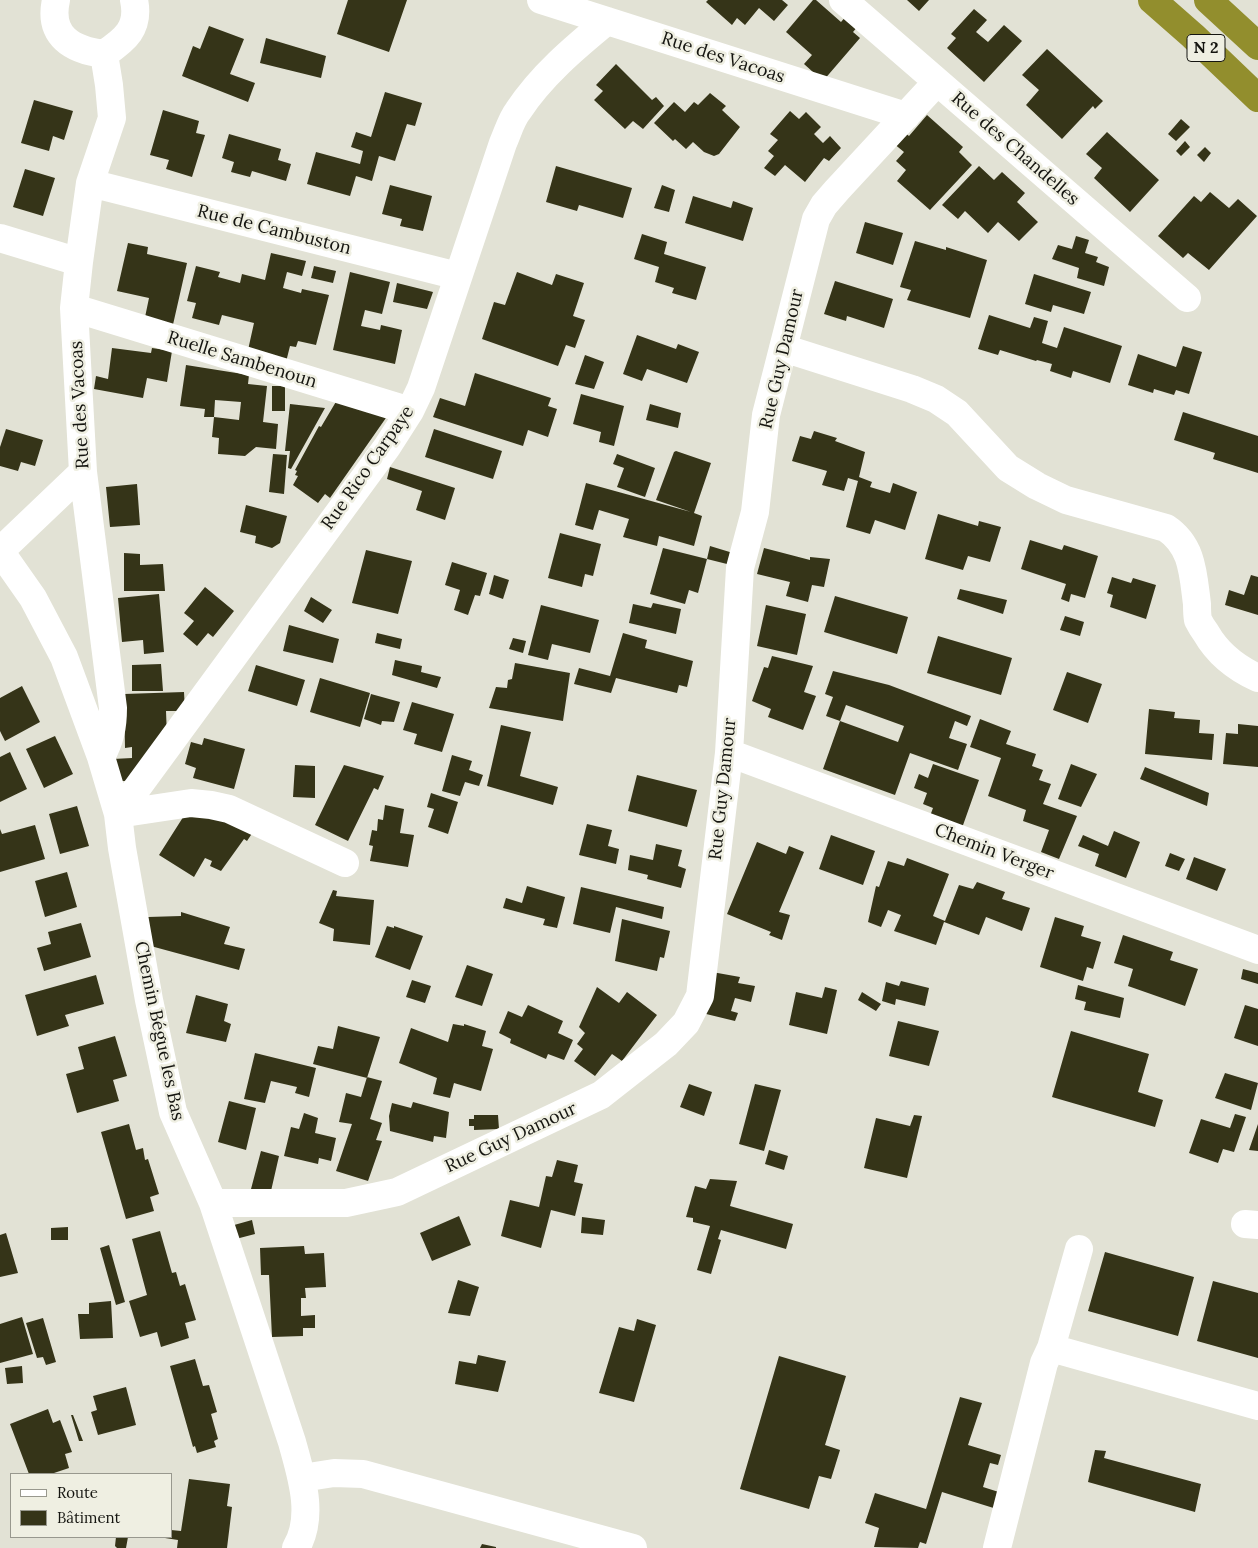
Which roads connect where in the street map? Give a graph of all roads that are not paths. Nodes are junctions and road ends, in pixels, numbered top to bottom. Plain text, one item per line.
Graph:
1 (56, 0) edge
2 (134, 0) edge
3 (541, 0) edge
4 (843, 0) edge
5 (1152, 0) edge
6 (1208, 0) edge
7 (607, 21) junction
8 (1258, 46) edge
9 (104, 54) junction
10 (937, 82) junction
11 (1258, 98) edge
12 (906, 116) junction
13 (90, 183) junction
14 (0, 238) edge
15 (79, 262) junction
16 (458, 276) junction
17 (1187, 298) dead end
18 (74, 308) junction
19 (783, 348) junction
20 (410, 411) junction
21 (83, 472) junction
22 (0, 551) edge
23 (1258, 678) edge
24 (729, 753) junction
25 (101, 757) junction
26 (118, 814) junction
27 (344, 863) dead end
28 (1258, 950) edge
29 (213, 1203) junction
30 (1079, 1249) dead end
31 (1050, 1348) junction
32 (1258, 1406) edge
33 (302, 1478) junction
34 (296, 1548) edge
35 (633, 1548) edge
36 (996, 1548) edge

1 - 9 street
2 - 9 street
3 - 7 street, Rue des Vacoas
4 - 10 street, Rue des Chandelles
5 - 11 highway, N 2
6 - 8 highway, N 2
7 - 12 street, Rue des Vacoas
7 - 16 street, Rue Rico Carpaye
9 - 13 street, Rue des Vacoas
10 - 12 street, Rue Guy Damour
10 - 17 street, Rue des Chandelles
12 - 19 street, Rue Guy Damour
13 - 15 street, Rue des Vacoas
13 - 16 street, Rue de Cambuston
14 - 15 street
15 - 18 street, Rue des Vacoas
16 - 20 street, Rue Rico Carpaye
18 - 20 street, Ruelle Sambenoun
18 - 21 street, Rue des Vacoas
19 - 23 street
19 - 24 street, Rue Guy Damour
20 - 26 street, Rue Rico Carpaye
21 - 22 street
21 - 25 street, Rue des Vacoas
22 - 25 street, Chemin Bégue les Bas
24 - 28 street, Chemin Verger
24 - 29 street, Rue Guy Damour
25 - 26 street, Chemin Bégue les Bas
26 - 27 street
26 - 29 street, Chemin Bégue les Bas
29 - 33 street, Chemin Bégue les Bas
30 - 31 street
31 - 32 street
31 - 36 street
33 - 34 street, Chemin Bégue les Bas
33 - 35 street

